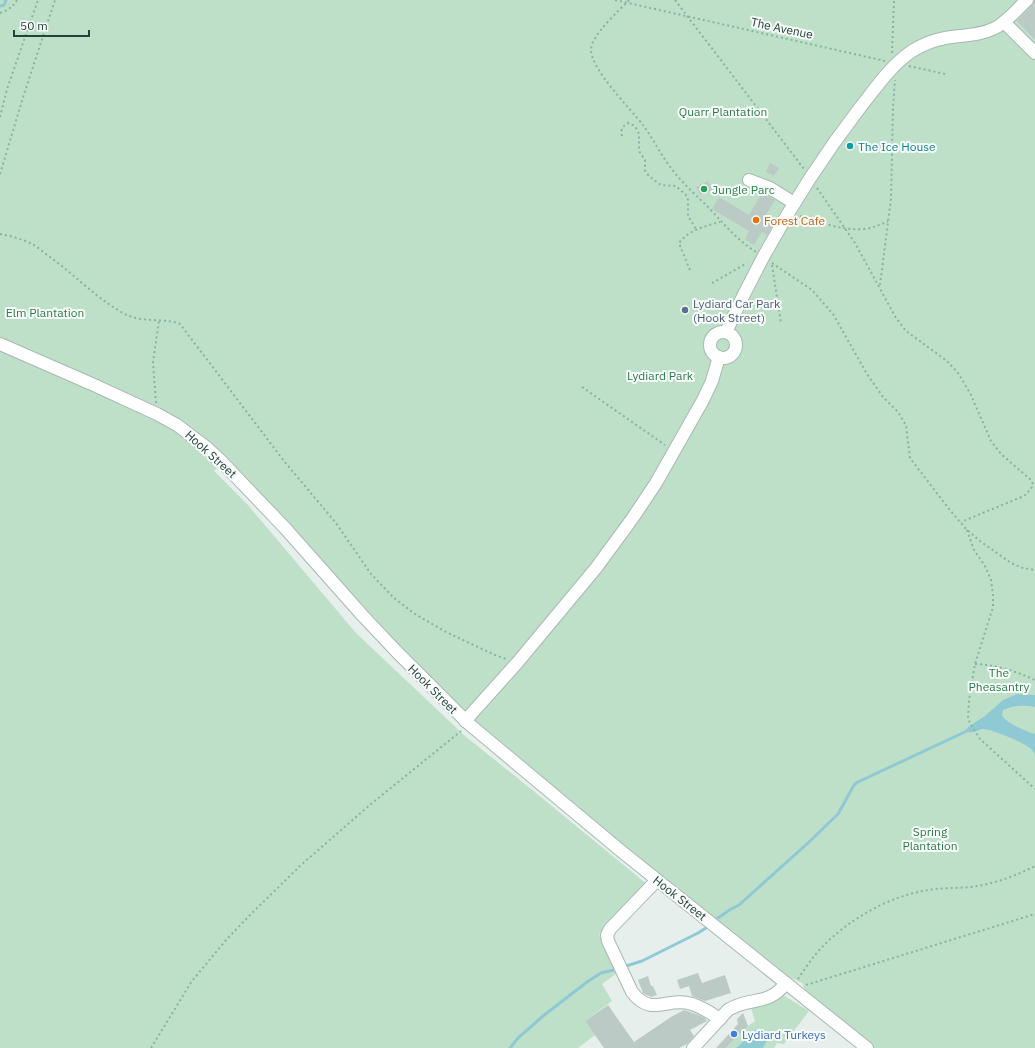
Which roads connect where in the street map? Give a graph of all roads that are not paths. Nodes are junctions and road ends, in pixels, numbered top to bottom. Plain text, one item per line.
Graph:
1 (1027, 0) edge
2 (1004, 22) junction
3 (1035, 53) edge
4 (749, 180) dead end
5 (792, 207) junction
6 (726, 332) junction
7 (0, 344) edge
8 (719, 357) junction
9 (467, 722) junction
10 (657, 880) junction
11 (792, 988) junction
12 (720, 1019) junction
13 (693, 1048) edge
14 (867, 1048) edge

1 - 2 street
2 - 3 street
2 - 5 street
4 - 5 street
5 - 6 street
6 - 8 street
6 - 8 street
7 - 9 street, Hook Street
8 - 9 street
9 - 10 street, Hook Street
10 - 11 street, Hook Street
10 - 12 street
11 - 12 street
11 - 14 street, Hook Street
12 - 13 street

